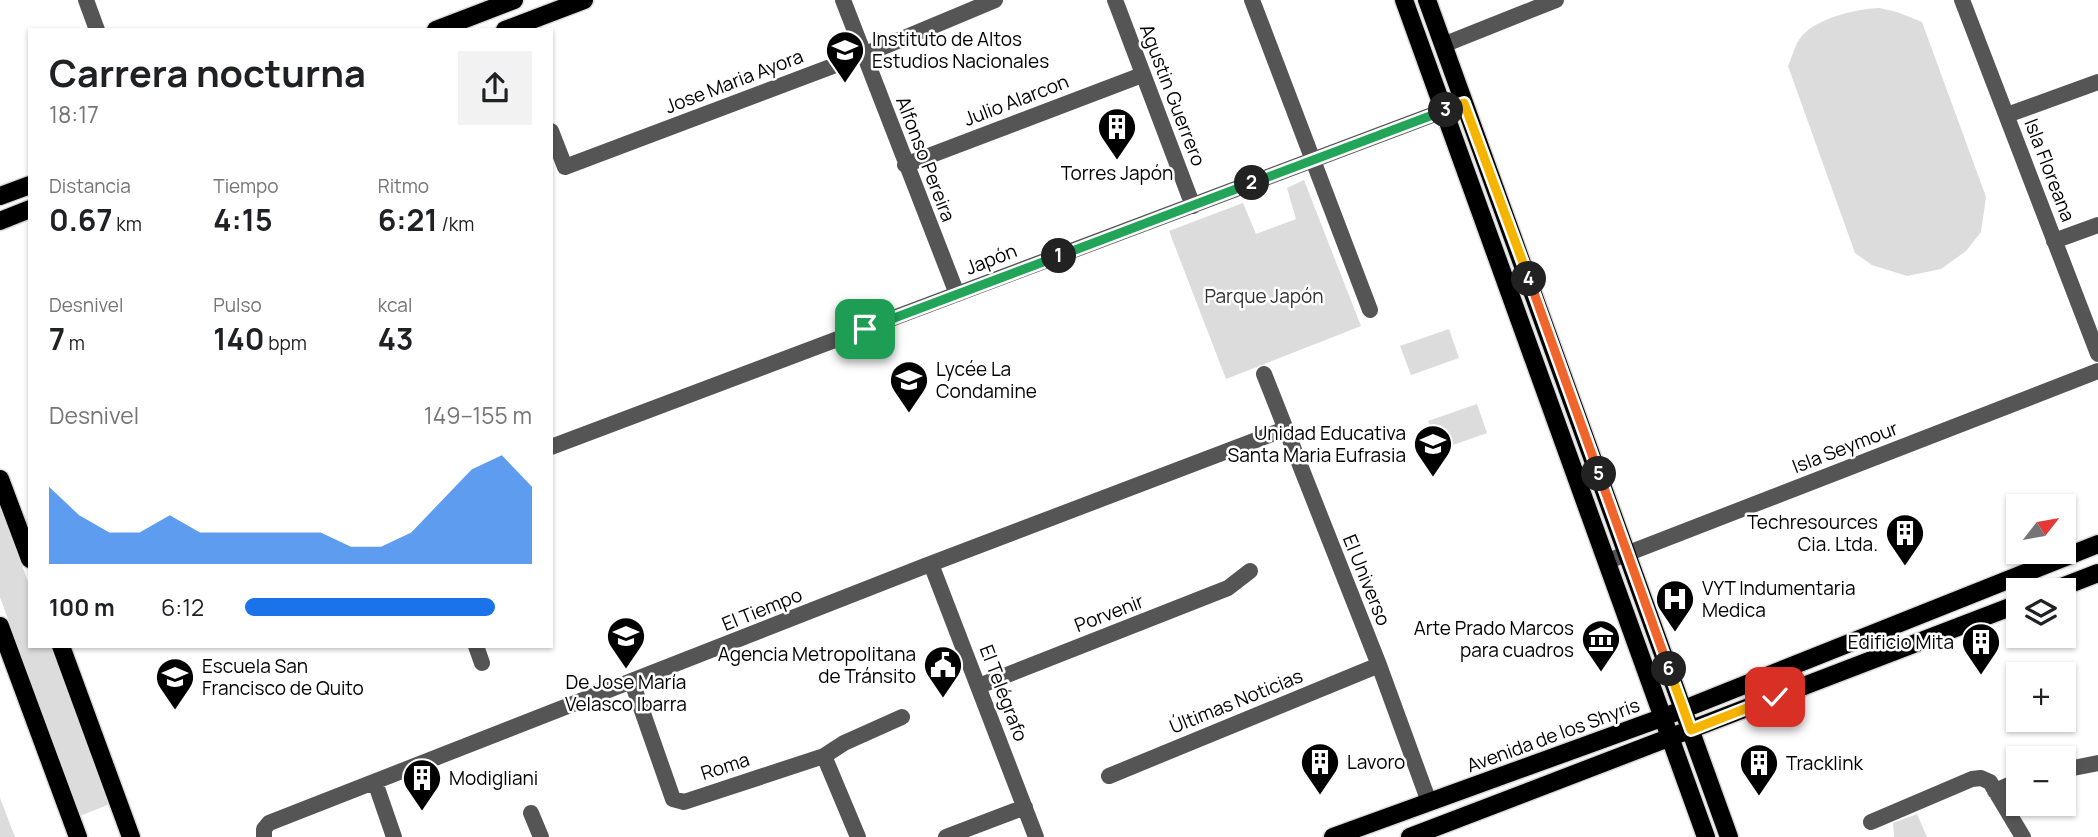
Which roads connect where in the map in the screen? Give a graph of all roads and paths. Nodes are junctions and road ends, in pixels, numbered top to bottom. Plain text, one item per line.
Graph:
1 (87, 0) edge
2 (584, 0) edge
3 (843, 0) edge
4 (995, 0) edge
5 (1115, 0) edge
6 (1252, 0) edge
7 (1404, 0) edge
8 (1427, 0) edge
9 (1556, 0) edge
10 (1962, 0) edge
11 (506, 1) edge
12 (96, 28) edge
13 (441, 28) edge
14 (510, 28) edge
15 (513, 28) edge
16 (1443, 45) junction
17 (864, 54) junction
18 (1142, 75) junction
19 (2098, 82) edge
20 (1464, 103) junction
21 (1446, 111) junction
22 (2007, 115) junction
23 (553, 136) edge
24 (1311, 161) junction
25 (905, 165) junction
26 (28, 186) edge
27 (0, 196) edge
28 (1193, 206) junction
29 (28, 210) edge
30 (0, 221) edge
31 (2098, 225) edge
32 (2054, 241) junction
33 (957, 294) junction
34 (1370, 310) dead end
35 (1545, 325) junction
36 (1525, 335) junction
37 (2098, 354) edge
38 (2098, 371) edge
39 (1264, 374) dead end
40 (1285, 429) junction
41 (553, 446) edge
42 (0, 479) edge
43 (2098, 544) edge
44 (28, 554) edge
45 (1627, 554) junction
46 (1608, 561) junction
47 (931, 564) junction
48 (1250, 571) dead end
49 (2098, 573) edge
50 (2076, 582) edge
51 (2006, 609) edge
52 (0, 626) edge
53 (62, 648) edge
54 (476, 648) edge
55 (6, 662) edge
56 (482, 663) dead end
57 (1379, 665) junction
58 (632, 682) junction
59 (979, 686) junction
60 (1684, 709) junction
61 (902, 717) dead end
62 (1664, 717) junction
63 (1691, 730) junction
64 (1671, 737) junction
65 (824, 756) junction
66 (2098, 763) edge
67 (2076, 767) edge
68 (1109, 776) dead end
69 (375, 782) junction
70 (2006, 786) edge
71 (1996, 791) junction
72 (1429, 802) junction
73 (1024, 807) junction
74 (531, 813) dead end
75 (1871, 822) dead end
76 (1440, 832) edge
77 (78, 837) edge
78 (131, 837) edge
79 (264, 837) edge
80 (394, 837) edge
81 (541, 837) edge
82 (858, 837) edge
83 (946, 837) edge
84 (1036, 837) edge
85 (1333, 837) edge
86 (1410, 837) edge
87 (1706, 837) edge
88 (1729, 837) edge
89 (2023, 837) edge

1 - 12 street
2 - 15 main road
3 - 17 street, Alfonso Pereira
4 - 17 street, Jose Maria Ayora
5 - 18 street, Agustin Guerrero
6 - 24 street
7 - 21 main road
8 - 16 main road
9 - 16 street
10 - 22 street, Isla Floreana
11 - 13 main road
11 - 14 street
16 - 20 main road
17 - 23 street, Jose Maria Ayora
17 - 25 street, Alfonso Pereira
18 - 25 street, Julio Alarcon
18 - 28 street, Agustin Guerrero
19 - 22 street
20 - 21 street, Japón
20 - 35 main road
21 - 24 street, Japón
21 - 36 main road
22 - 32 street, Isla Floreana
24 - 28 street, Japón
24 - 34 street
25 - 33 street, Alfonso Pereira
26 - 27 main road
28 - 33 street, Japón
29 - 30 main road
31 - 32 street
32 - 37 street, Isla Floreana
33 - 41 street, Japón
35 - 36 main road
35 - 45 main road
36 - 46 main road
38 - 45 street, Isla Seymour
39 - 40 street, El Universo
40 - 47 street, El Tiempo
40 - 57 street, El Universo
42 - 44 main road
43 - 60 main road, Avenida de los Shyris
45 - 46 street, Isla Seymour
45 - 60 main road
46 - 62 main road
47 - 58 street, El Tiempo
47 - 59 street, El Telégrafo
48 - 59 street, Porvenir
49 - 50 main road
51 - 63 main road
52 - 55 main road
53 - 78 main road
54 - 56 street
55 - 77 main road
57 - 68 street, Últimas Noticias
57 - 72 street, El Universo
58 - 65 street, Roma
58 - 69 street, El Tiempo
59 - 73 street, El Telégrafo
60 - 62 main road, Avenida de los Shyris
60 - 63 main road
61 - 65 street, Roma
62 - 64 main road
62 - 72 main road, Avenida de los Shyris
63 - 64 main road
63 - 88 main road
64 - 76 main road
64 - 87 main road
65 - 82 street
66 - 67 street
69 - 79 street, El Tiempo
69 - 80 street
70 - 71 street
71 - 75 street
71 - 89 street
72 - 85 main road, Avenida de los Shyris
73 - 83 street
73 - 84 street, El Telégrafo
74 - 81 street
76 - 86 main road

